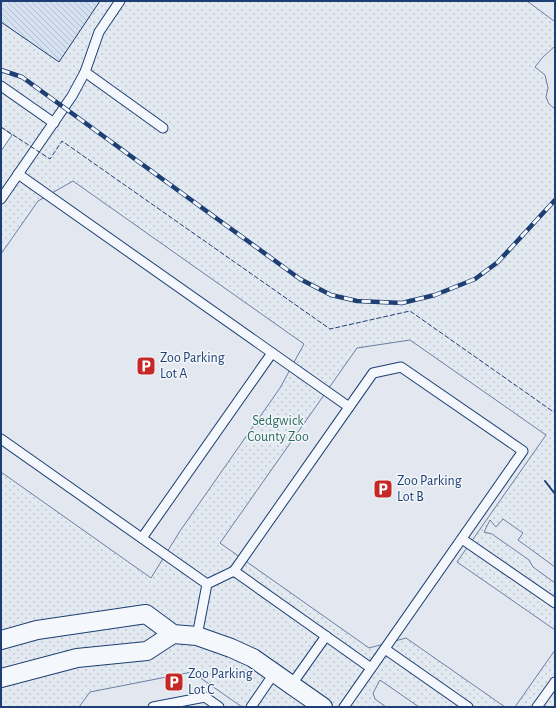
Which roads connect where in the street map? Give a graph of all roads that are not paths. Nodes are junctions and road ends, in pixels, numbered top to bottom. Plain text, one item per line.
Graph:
1 (120, 1) edge
2 (85, 72) junction
3 (1, 86) edge
4 (54, 123) junction
5 (163, 128) dead end
6 (18, 174) junction
7 (1, 198) edge
8 (272, 353) junction
9 (349, 407) junction
10 (1, 439) edge
11 (142, 538) junction
12 (462, 539) junction
13 (234, 571) junction
14 (207, 584) junction
15 (555, 603) edge
16 (173, 634) junction
17 (198, 636) junction
18 (326, 636) junction
19 (1, 640) edge
20 (385, 649) junction
21 (372, 668) junction
22 (275, 672) junction
23 (1, 678) edge
24 (555, 682) edge
25 (292, 684) junction
26 (154, 707) edge
27 (219, 707) edge
28 (250, 707) edge
29 (323, 707) edge
30 (344, 707) edge
31 (468, 707) edge
32 (537, 707) edge

1 - 2 lane
2 - 4 lane
2 - 5 lane
3 - 4 lane
4 - 6 lane
6 - 7 lane
6 - 8 lane
8 - 9 lane
8 - 11 lane
9 - 12 lane
9 - 13 lane
10 - 11 lane
11 - 14 lane
12 - 15 lane
12 - 20 lane
13 - 14 lane
13 - 18 lane
14 - 17 lane
16 - 17 street
16 - 19 street
16 - 23 street
17 - 22 street
18 - 21 lane
18 - 25 lane
20 - 21 lane
20 - 31 lane
21 - 30 lane
22 - 25 street
22 - 28 lane
24 - 32 lane
25 - 29 street
26 - 27 lane

